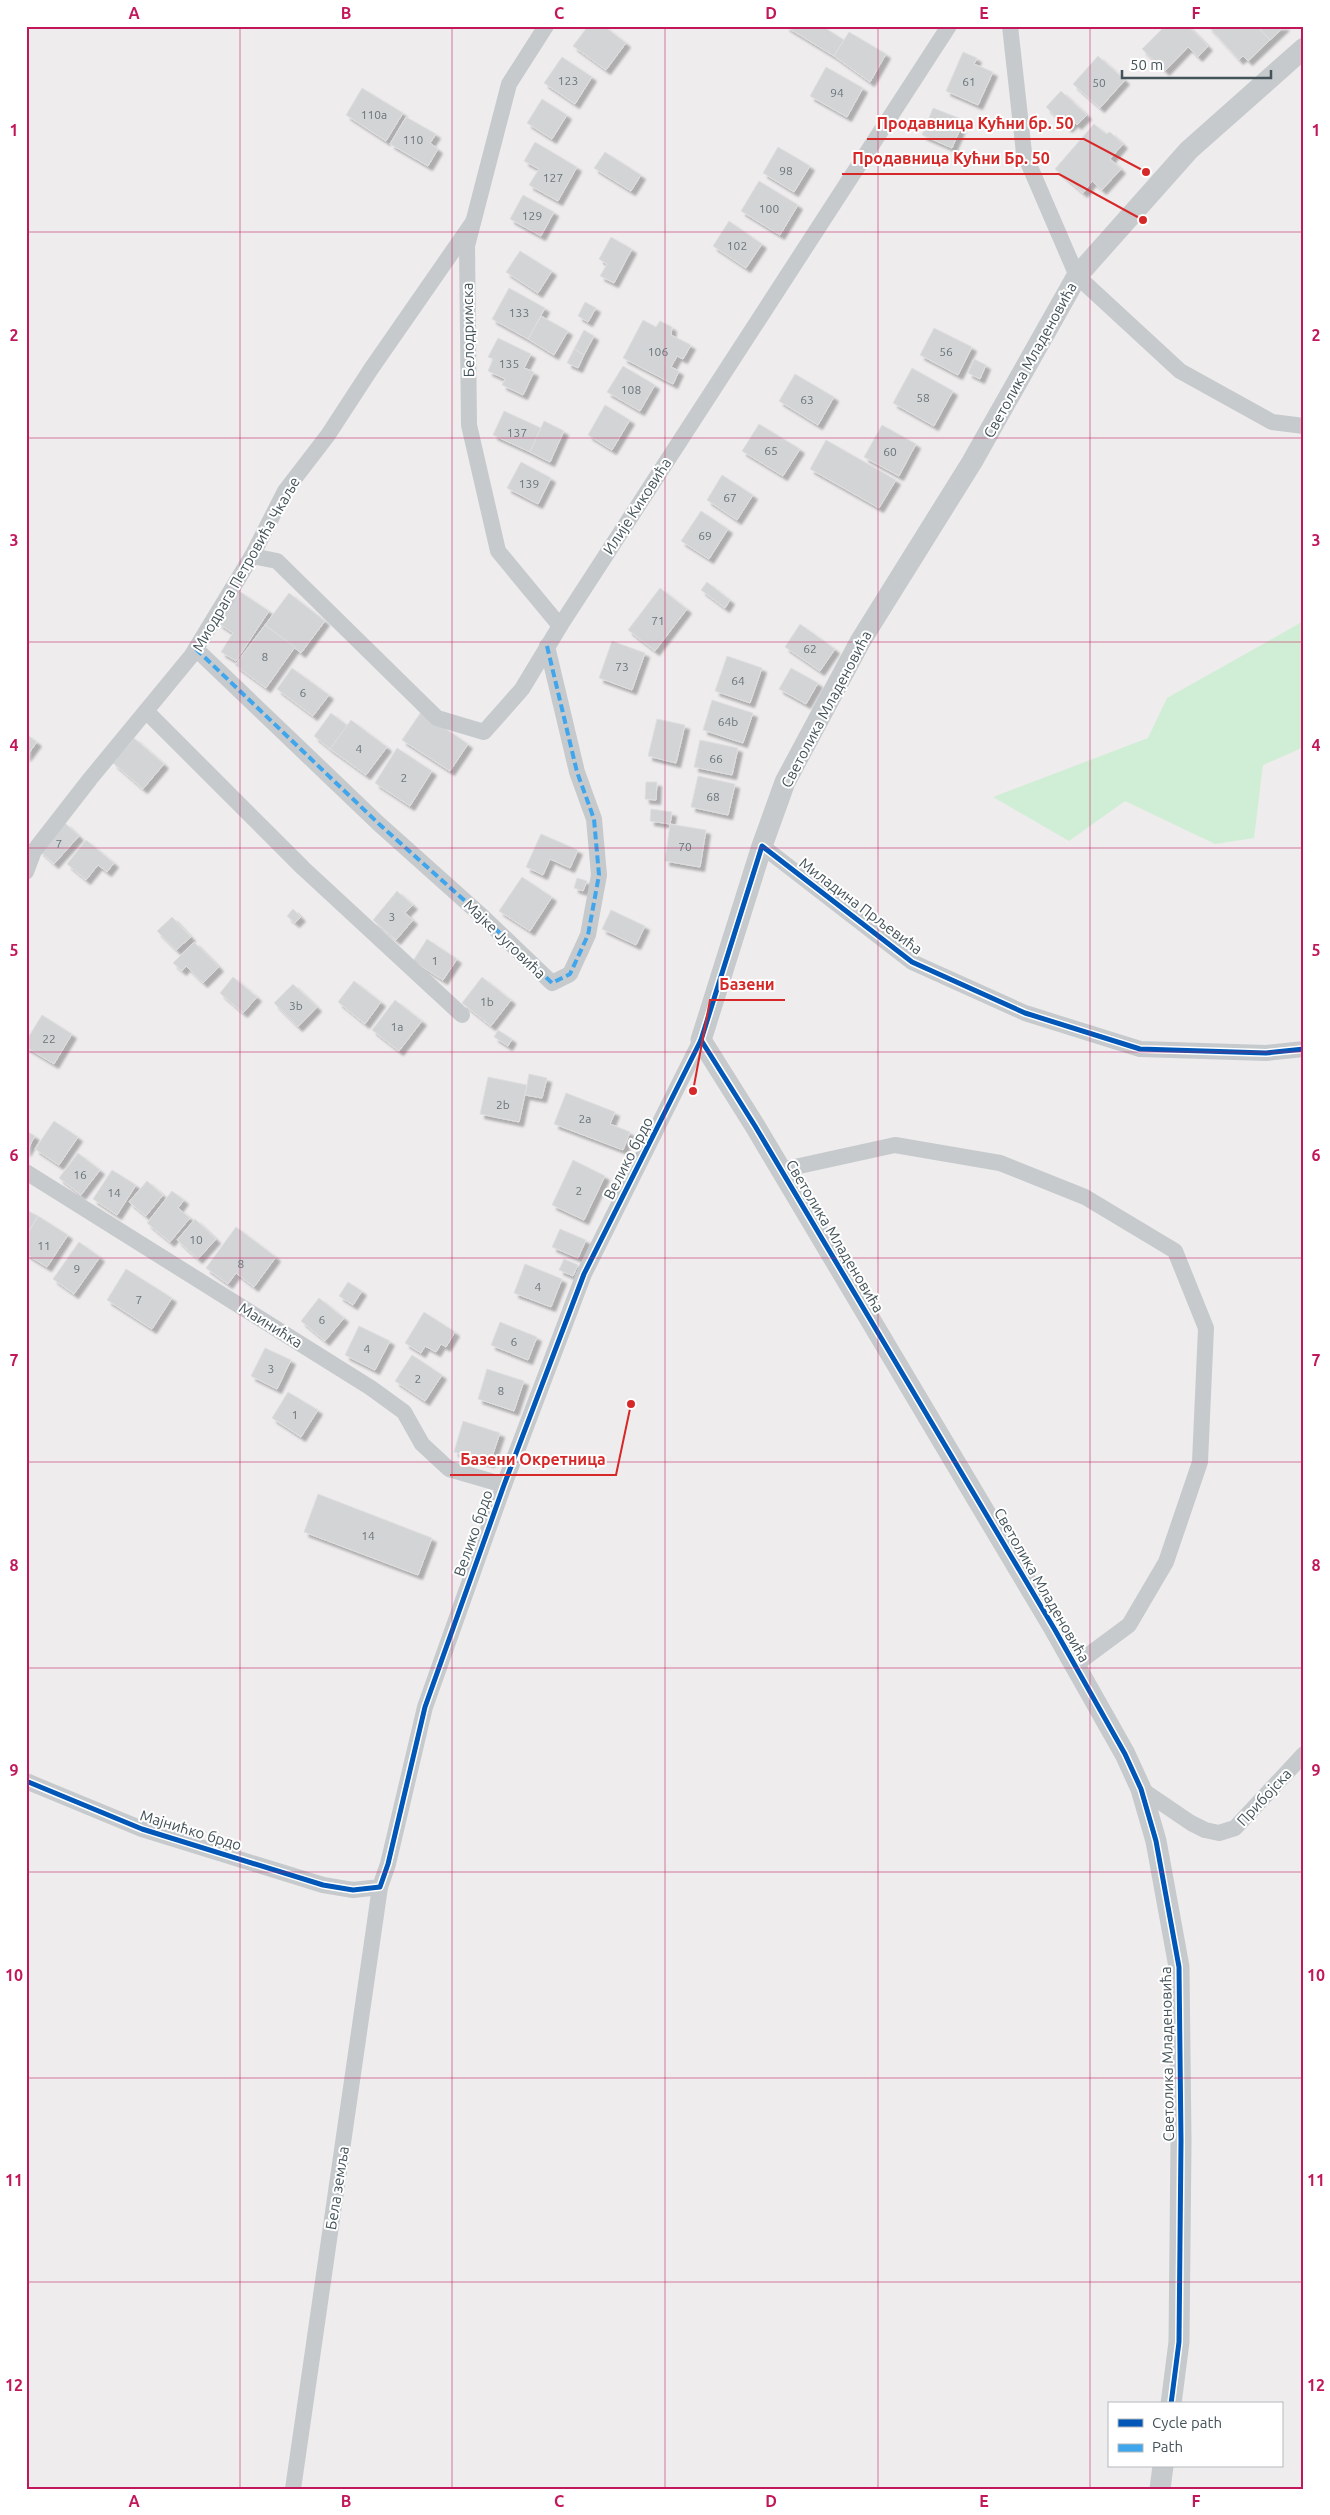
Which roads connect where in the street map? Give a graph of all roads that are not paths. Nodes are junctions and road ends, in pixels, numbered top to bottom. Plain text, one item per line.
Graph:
1 (546, 26) edge
2 (949, 26) edge
3 (1010, 26) edge
4 (1304, 48) edge
5 (473, 222) junction
6 (1077, 276) junction
7 (1304, 426) edge
8 (252, 556) junction
9 (560, 626) junction
10 (547, 646) junction
11 (196, 649) junction
12 (146, 711) junction
13 (762, 846) junction
14 (26, 872) edge
15 (462, 1015) dead end
16 (701, 1040) junction
17 (1304, 1049) edge
18 (781, 1170) junction
19 (26, 1172) edge
20 (504, 1485) junction
21 (1075, 1665) junction
22 (1304, 1754) edge
23 (26, 1781) edge
24 (1141, 1789) junction
25 (380, 1887) junction
26 (1171, 2402) edge
27 (1163, 2468) edge
28 (294, 2489) edge
29 (1160, 2489) edge

1 - 5 street, Белодримска
2 - 9 street, Илије Киковића
3 - 6 street
4 - 6 street, Светолика Младеновића
5 - 8 street, Миодрага Петровића Чкаље
5 - 9 street, Белодримска
6 - 7 street
6 - 13 street, Светолика Младеновића
8 - 10 street, Илије Киковића
8 - 11 street, Миодрага Петровића Чкаље
9 - 10 street, Илије Киковића
10 - 11 street, Мајке Југовића
11 - 12 street, Миодрага Петровића Чкаље
12 - 14 street, Миодрага Петровића Чкаље
12 - 15 street
13 - 16 street, Светолика Младеновића
13 - 17 street, Миладина Прљевића
16 - 18 street, Светолика Младеновића
16 - 20 street, Велико брдо
18 - 21 street, Светолика Младеновића
18 - 21 street
19 - 20 street, Маинићка
20 - 25 street, Велико брдо
21 - 24 street, Светолика Младеновића
22 - 24 street, Прибојска
23 - 25 street, Мајнићко брдо
24 - 26 street, Светолика Младеновића
25 - 28 street, Бела земља
27 - 29 street

